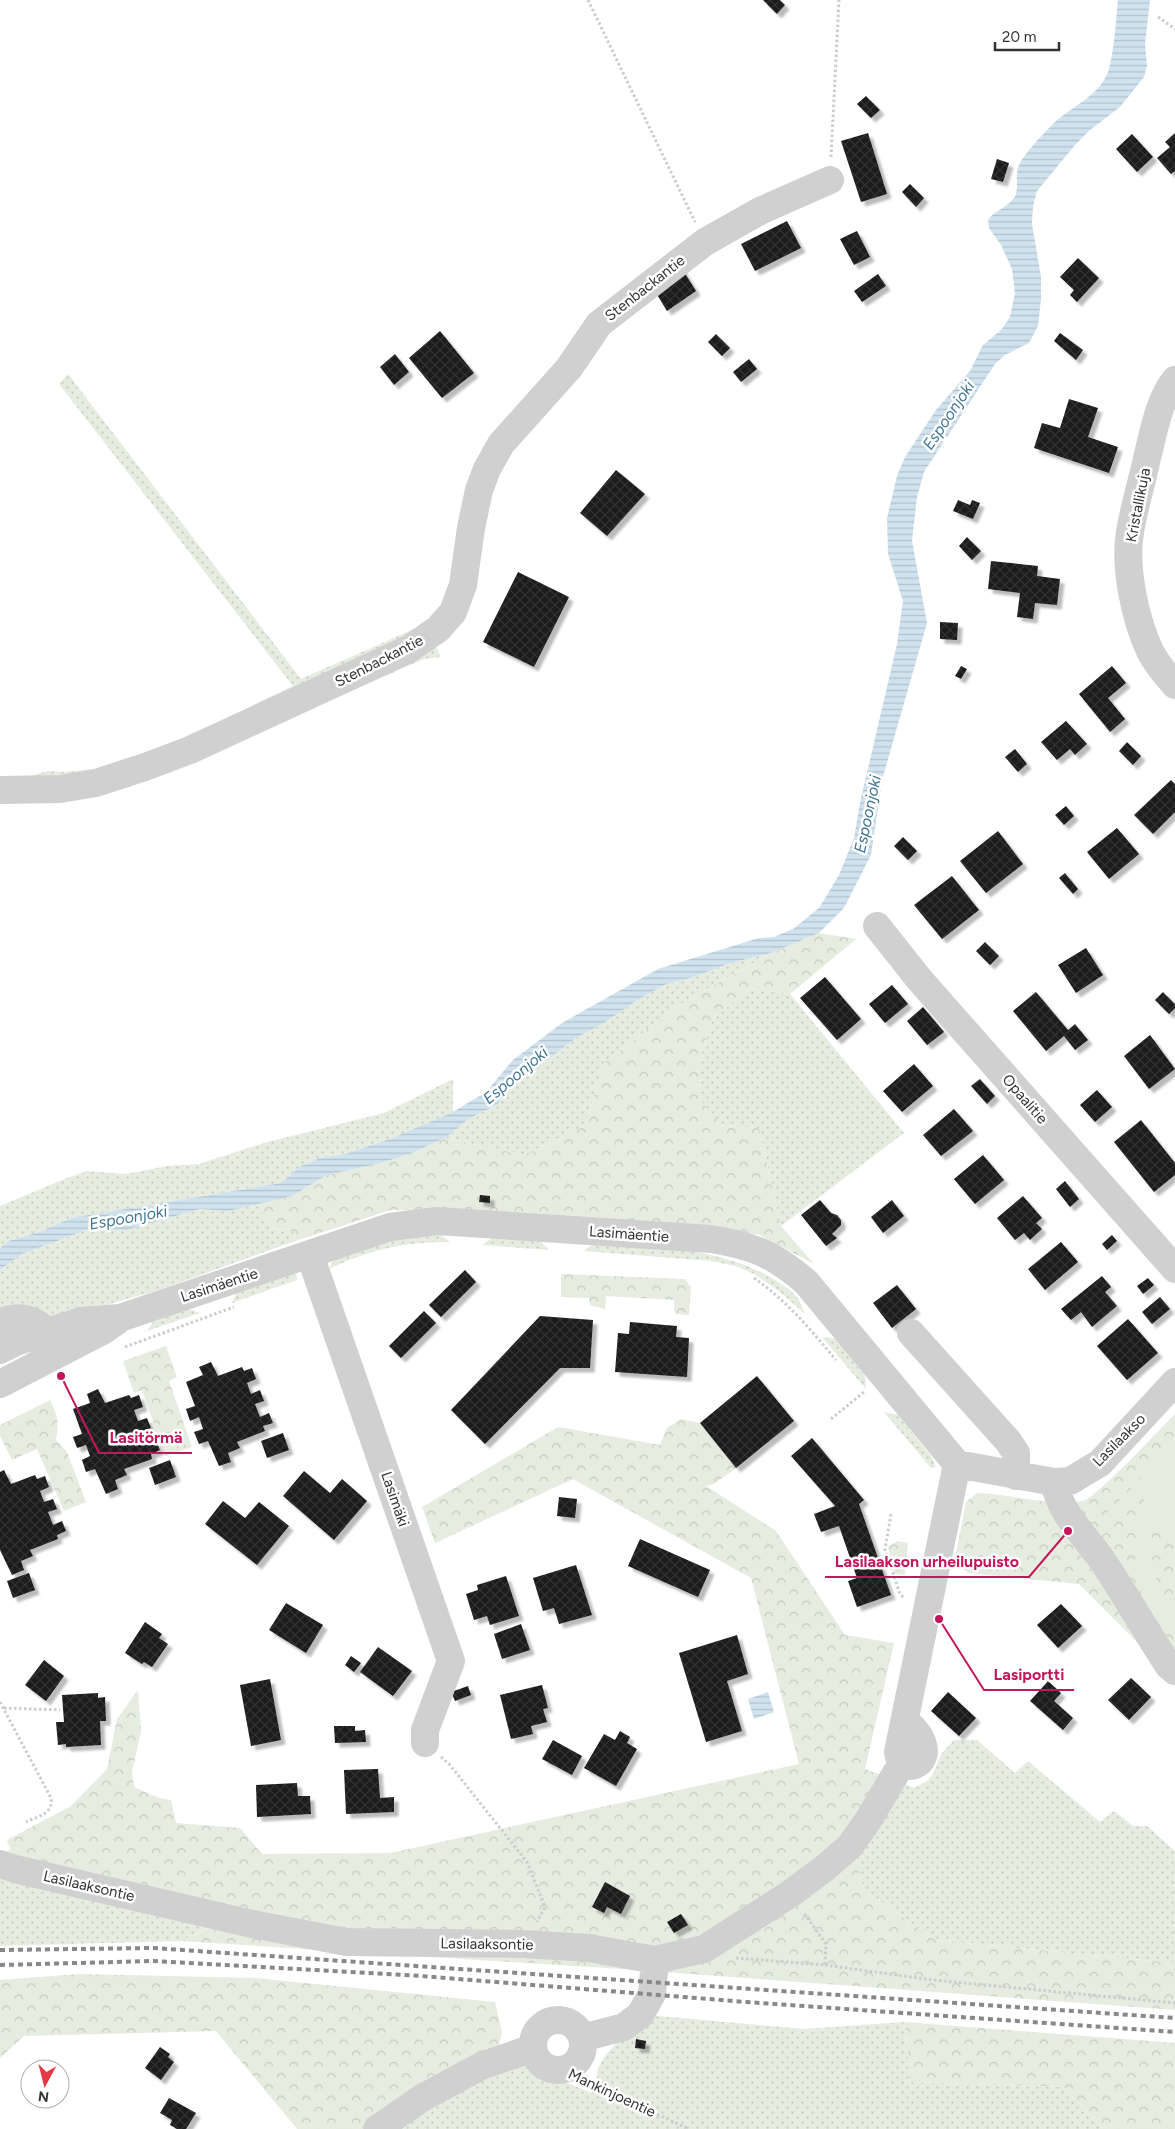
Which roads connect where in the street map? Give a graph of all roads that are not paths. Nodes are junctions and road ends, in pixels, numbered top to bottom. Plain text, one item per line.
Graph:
1 (830, 180) road end
2 (1175, 380) edge
3 (1175, 685) edge
4 (0, 790) edge
5 (877, 926) dead end
6 (310, 1255) junction
7 (1175, 1269) edge
8 (0, 1323) edge
9 (911, 1333) dead end
10 (50, 1344) junction
11 (0, 1350) edge
12 (1175, 1382) edge
13 (0, 1384) edge
14 (957, 1464) junction
15 (1016, 1476) junction
16 (1054, 1482) junction
17 (1175, 1671) edge
18 (425, 1743) road end
19 (0, 1864) edge
20 (655, 1960) junction
21 (582, 2038) junction
22 (534, 2048) junction
23 (377, 2129) edge

1 - 4 street, Stenbackantie
2 - 3 street, Kristallikuja
5 - 7 street, Opaalitie
6 - 10 street, Lasimäentie
6 - 14 street, Lasimäentie
6 - 18 street, Lasimäki
8 - 10 street
9 - 15 street
10 - 11 street, Lasimäentie
10 - 13 street, Lasimäentie
12 - 16 street, Lasilaakso
14 - 15 street
14 - 20 street, Lasilaaksontie
15 - 16 street
16 - 17 street
19 - 20 street, Lasilaaksontie
20 - 21 street
21 - 22 street
21 - 22 street, Mankinjoentie
22 - 23 street

